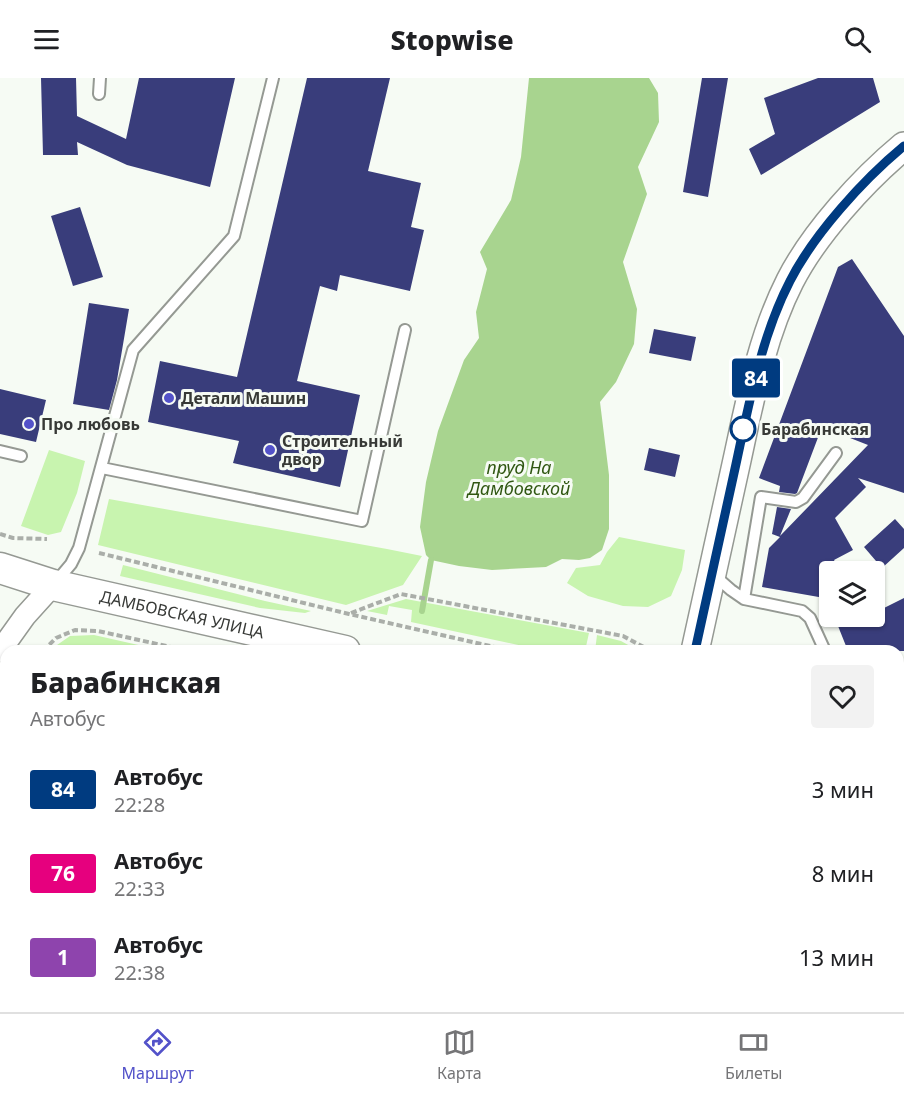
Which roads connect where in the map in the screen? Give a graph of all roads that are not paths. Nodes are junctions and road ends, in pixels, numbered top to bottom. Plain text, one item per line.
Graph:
1 (99, 78) edge
2 (273, 78) edge
3 (99, 94) dead end
4 (904, 146) edge
5 (405, 330) dead end
6 (0, 451) edge
7 (836, 453) dead end
8 (21, 456) dead end
9 (102, 468) junction
10 (0, 568) edge
11 (712, 574) junction
12 (53, 585) junction
13 (744, 599) junction
14 (4, 645) edge
15 (318, 645) edge
16 (695, 645) edge
17 (822, 645) edge

1 - 3 lane
2 - 9 lane
4 - 11 street
5 - 9 lane
6 - 8 lane
7 - 13 lane
9 - 12 lane
10 - 12 main road, ДАМБОВСКАЯ УЛИЦА
11 - 13 lane
11 - 16 street
12 - 14 street
12 - 15 main road, ДАМБОВСКАЯ УЛИЦА
13 - 17 lane

